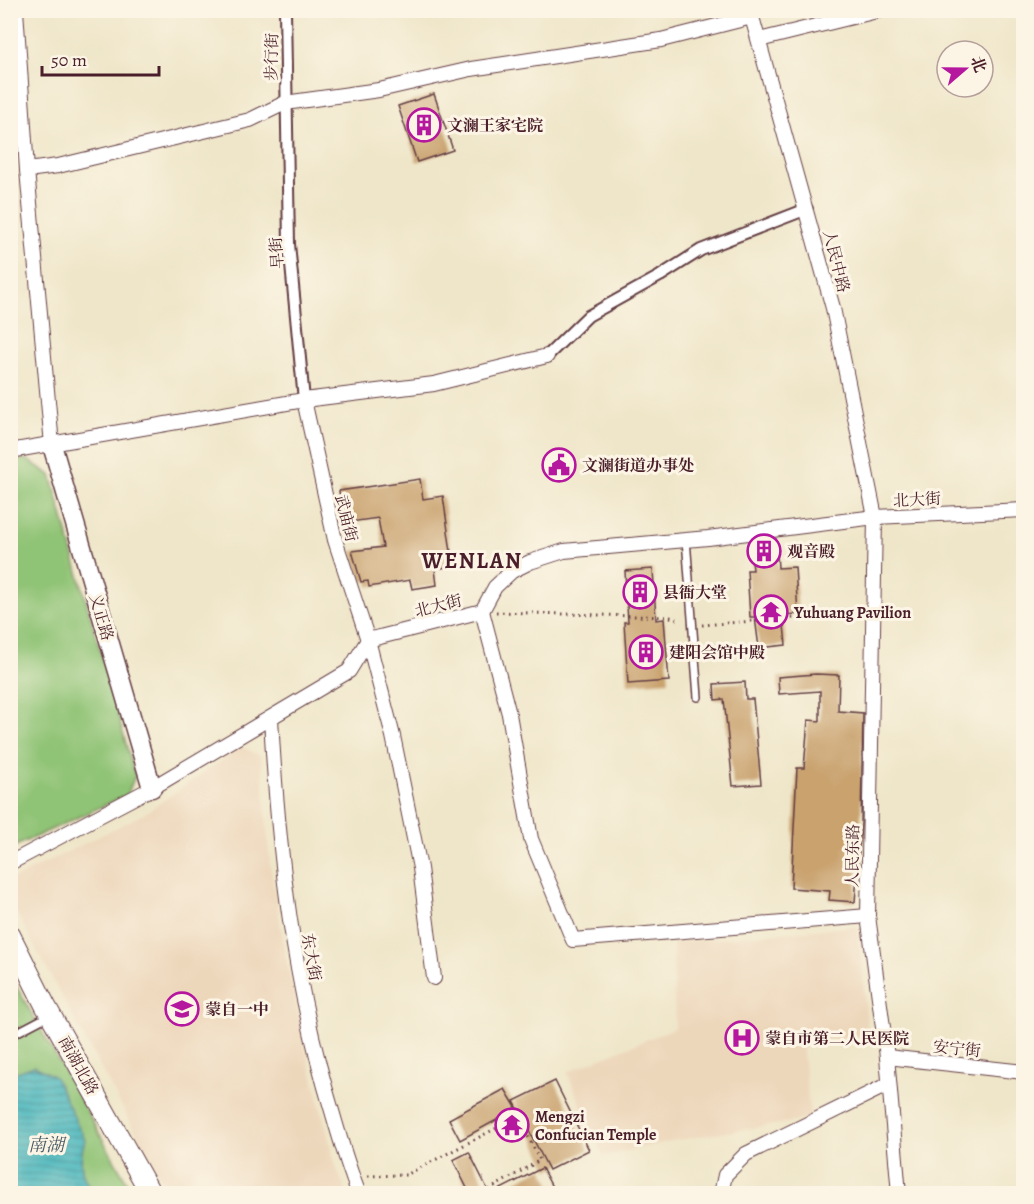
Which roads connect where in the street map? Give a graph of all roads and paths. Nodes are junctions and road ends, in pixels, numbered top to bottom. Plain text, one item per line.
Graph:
1 (16, 10) edge
2 (285, 10) edge
3 (881, 10) edge
4 (751, 14) edge
5 (759, 40) junction
6 (285, 103) junction
7 (27, 170) junction
8 (807, 209) junction
9 (546, 356) joint
10 (304, 400) junction
11 (52, 445) junction
12 (10, 451) edge
13 (1023, 510) edge
14 (875, 517) junction
15 (686, 540) junction
16 (482, 611) junction
17 (873, 612) junction
18 (692, 623) junction
19 (368, 640) junction
20 (698, 697) dead end
21 (271, 718) junction
22 (152, 789) junction
23 (10, 863) edge
24 (868, 916) junction
25 (10, 936) edge
26 (434, 978) dead end
27 (50, 1014) junction
28 (10, 1036) edge
29 (887, 1057) junction
30 (1023, 1072) edge
31 (889, 1084) junction
32 (349, 1168) junction
33 (151, 1194) edge
34 (359, 1194) edge
35 (482, 1194) edge
36 (721, 1194) edge
37 (898, 1194) edge

1 - 7 street
2 - 6 street, 步行街
3 - 5 street
4 - 5 street, 人民中路
4 - 6 street
5 - 8 street, 人民中路
6 - 7 street
6 - 10 street, 早街
7 - 11 street
8 - 9 street
8 - 14 street, 人民中路
9 - 10 street
10 - 11 street
10 - 19 street, 武庙街
11 - 12 street
11 - 22 street, 义正路
13 - 14 street, 北大街
14 - 15 street, 北大街
14 - 17 street, 人民东路
15 - 16 street, 北大街
15 - 18 lane
16 - 18 path
16 - 19 street, 北大街
16 - 24 street
17 - 18 path
17 - 24 street, 人民东路
18 - 20 lane
19 - 21 street
19 - 26 street, 武庙街
21 - 22 street
21 - 32 street, 东大街
22 - 23 street
24 - 29 street, 人民东路
25 - 27 main road, 南湖北路
27 - 28 lane
27 - 33 main road, 南湖北路
29 - 30 street, 安宁街
29 - 31 street, 人民东路
31 - 36 street
31 - 37 street, 人民东路
32 - 34 street, 东大街
32 - 35 path

